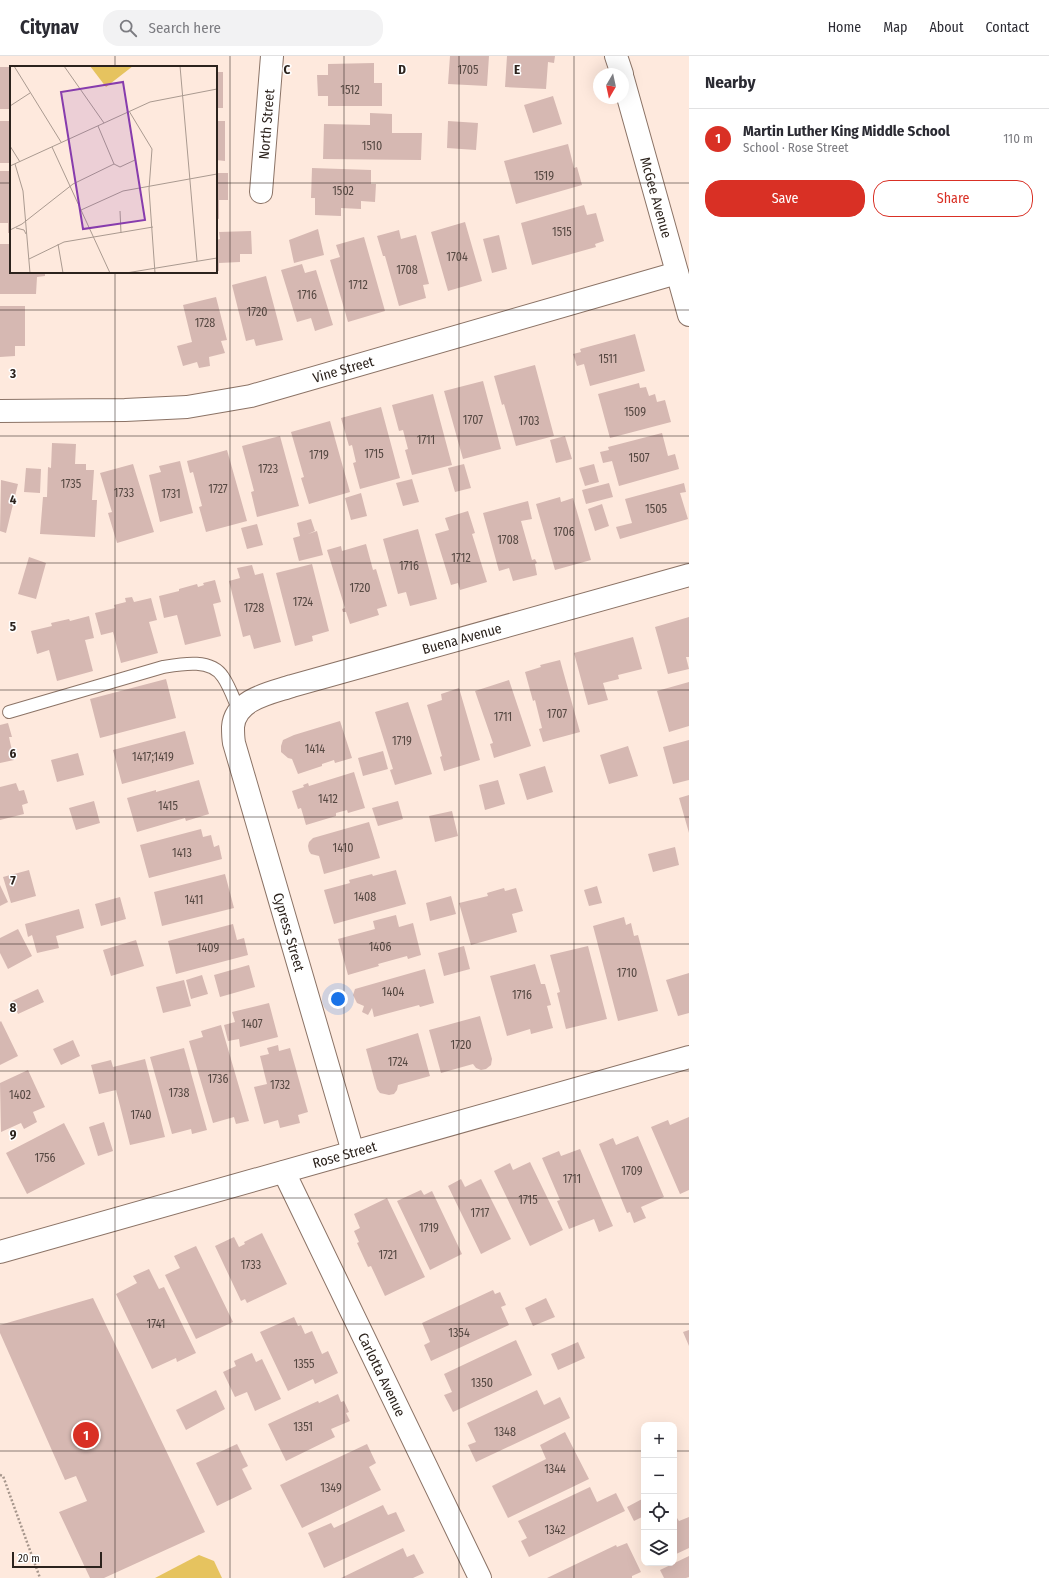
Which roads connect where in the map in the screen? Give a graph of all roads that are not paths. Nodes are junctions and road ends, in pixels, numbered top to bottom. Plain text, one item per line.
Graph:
1 (272, 56) edge
2 (616, 56) edge
3 (620, 68) edge
4 (629, 101) edge
5 (261, 192) dead end
6 (677, 273) junction
7 (689, 315) edge
8 (0, 411) edge
9 (689, 575) edge
10 (239, 711) junction
11 (8, 712) dead end
12 (689, 1057) edge
13 (353, 1152) junction
14 (284, 1172) junction
15 (0, 1252) edge
16 (480, 1578) edge

1 - 5 street, North Street
2 - 3 street
4 - 6 street, McGee Avenue
6 - 7 street, McGee Avenue
6 - 8 street, Vine Street
9 - 10 street, Buena Avenue
10 - 11 lane
10 - 13 street, Cypress Street
12 - 13 street, Rose Street
13 - 14 street, Rose Street
14 - 15 street, Rose Street
14 - 16 street, Carlotta Avenue

